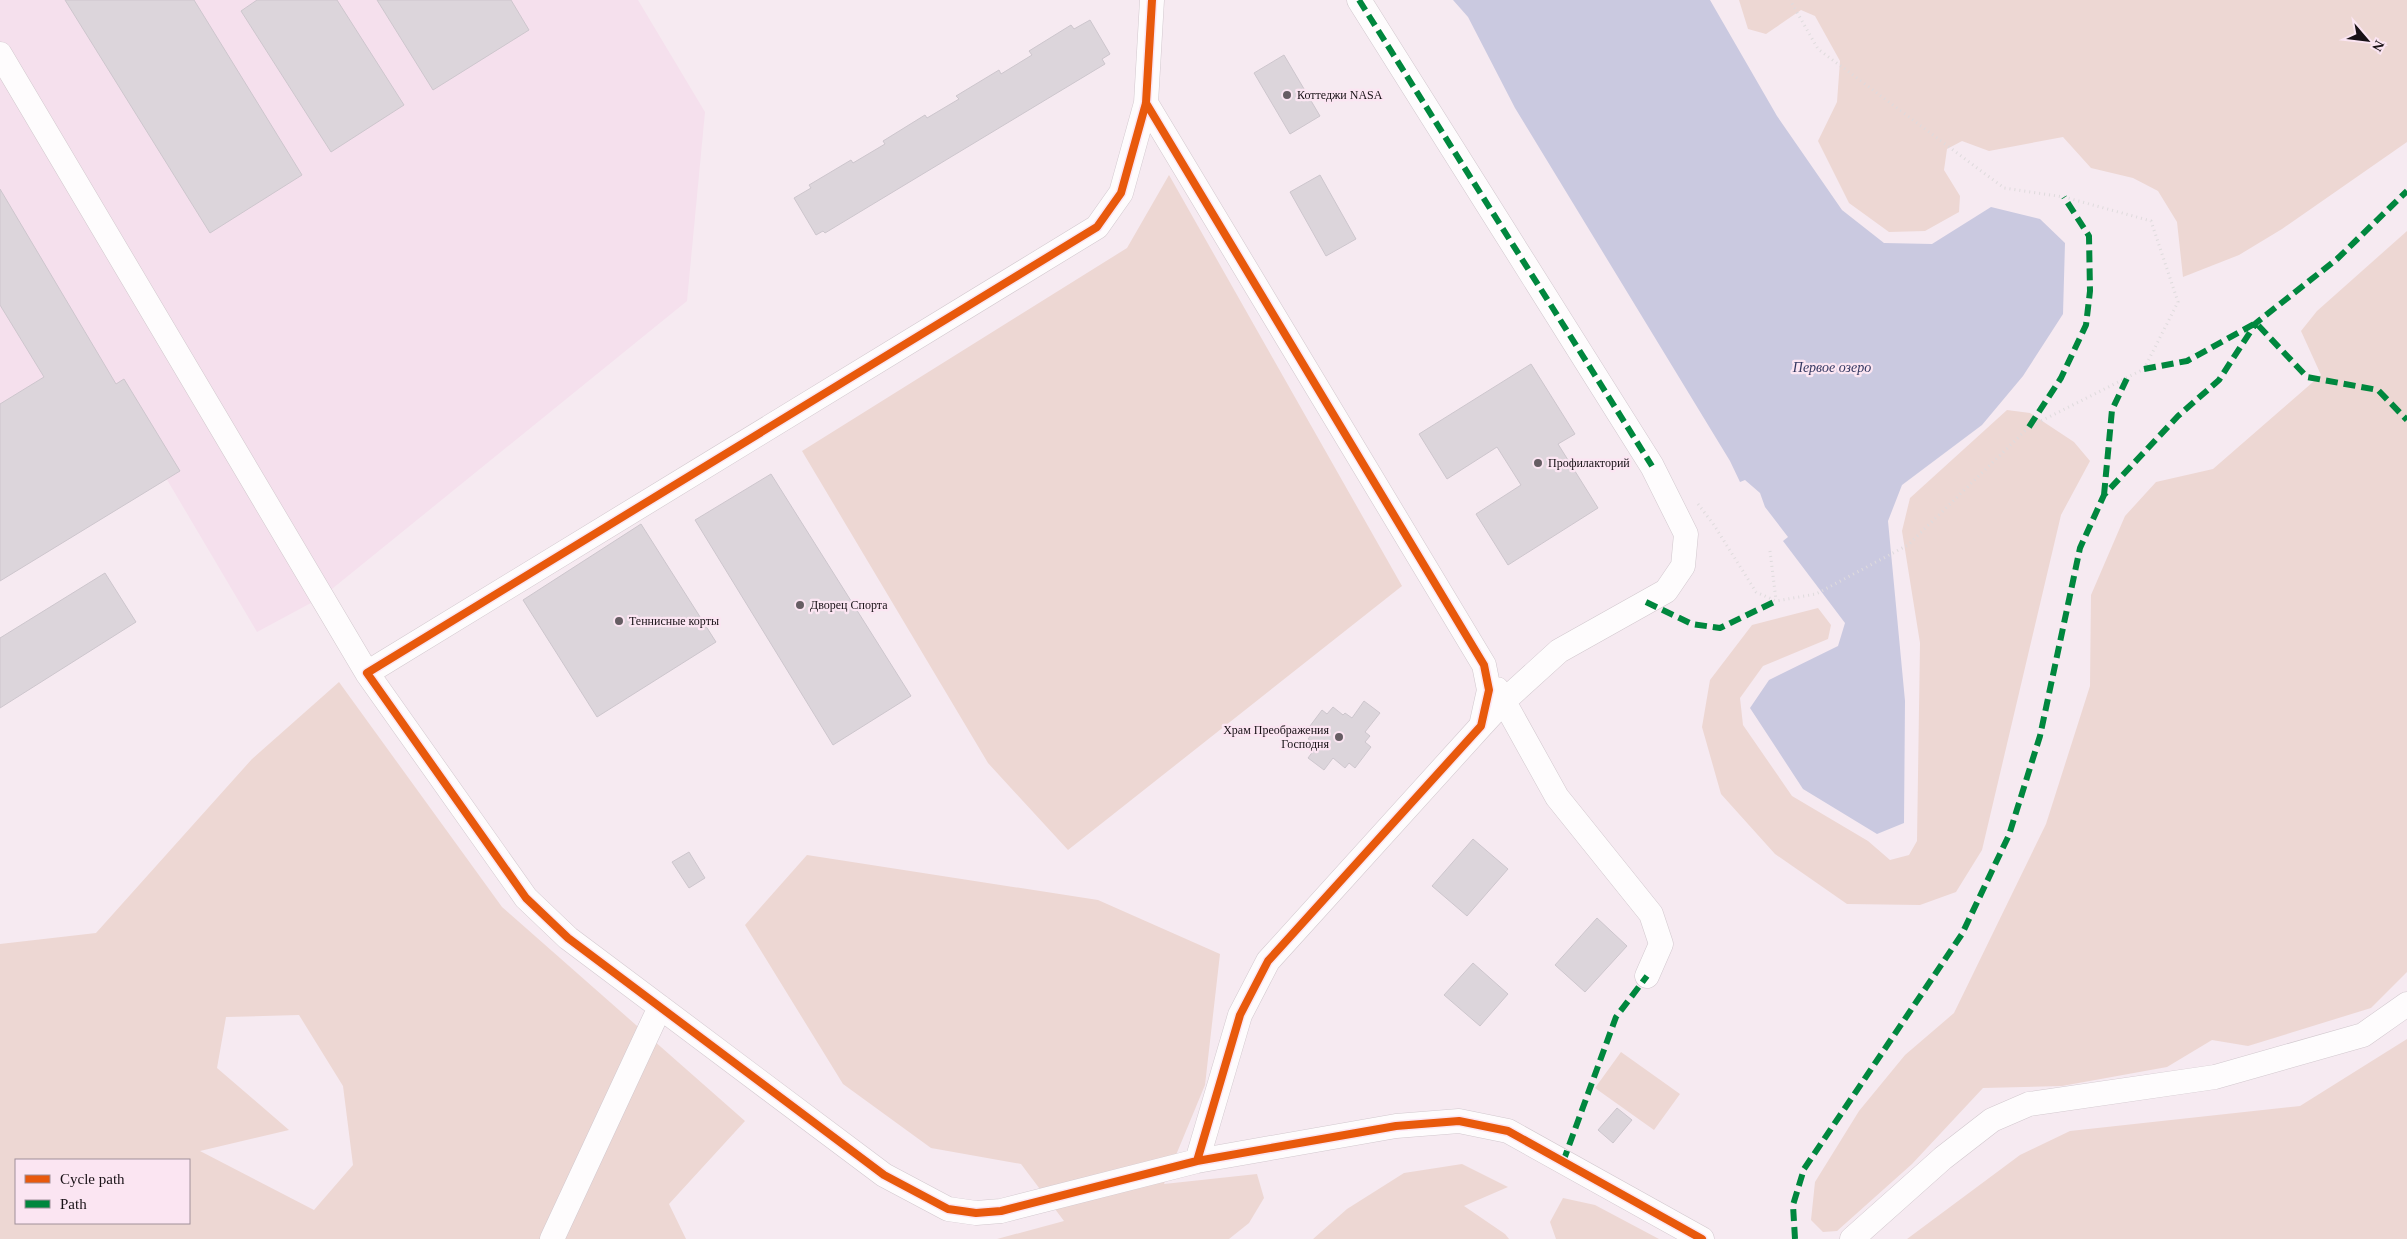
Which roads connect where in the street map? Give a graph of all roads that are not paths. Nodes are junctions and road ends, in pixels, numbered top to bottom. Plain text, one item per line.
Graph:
1 (1152, 0) edge
2 (1359, 0) edge
3 (0, 54) edge
4 (1146, 103) junction
5 (1484, 665) junction
6 (367, 673) junction
7 (1504, 701) junction
8 (1481, 726) junction
9 (1646, 976) dead end
10 (2407, 1004) edge
11 (660, 1007) junction
12 (1197, 1161) junction
13 (552, 1239) edge
14 (1702, 1239) edge
15 (1852, 1239) edge

1 - 4 street
2 - 7 street
3 - 6 street
4 - 5 street
4 - 6 street
5 - 7 street
5 - 8 street
6 - 11 street
7 - 8 street
7 - 9 street
8 - 12 street
10 - 15 street
11 - 12 street
11 - 13 street
12 - 14 street

